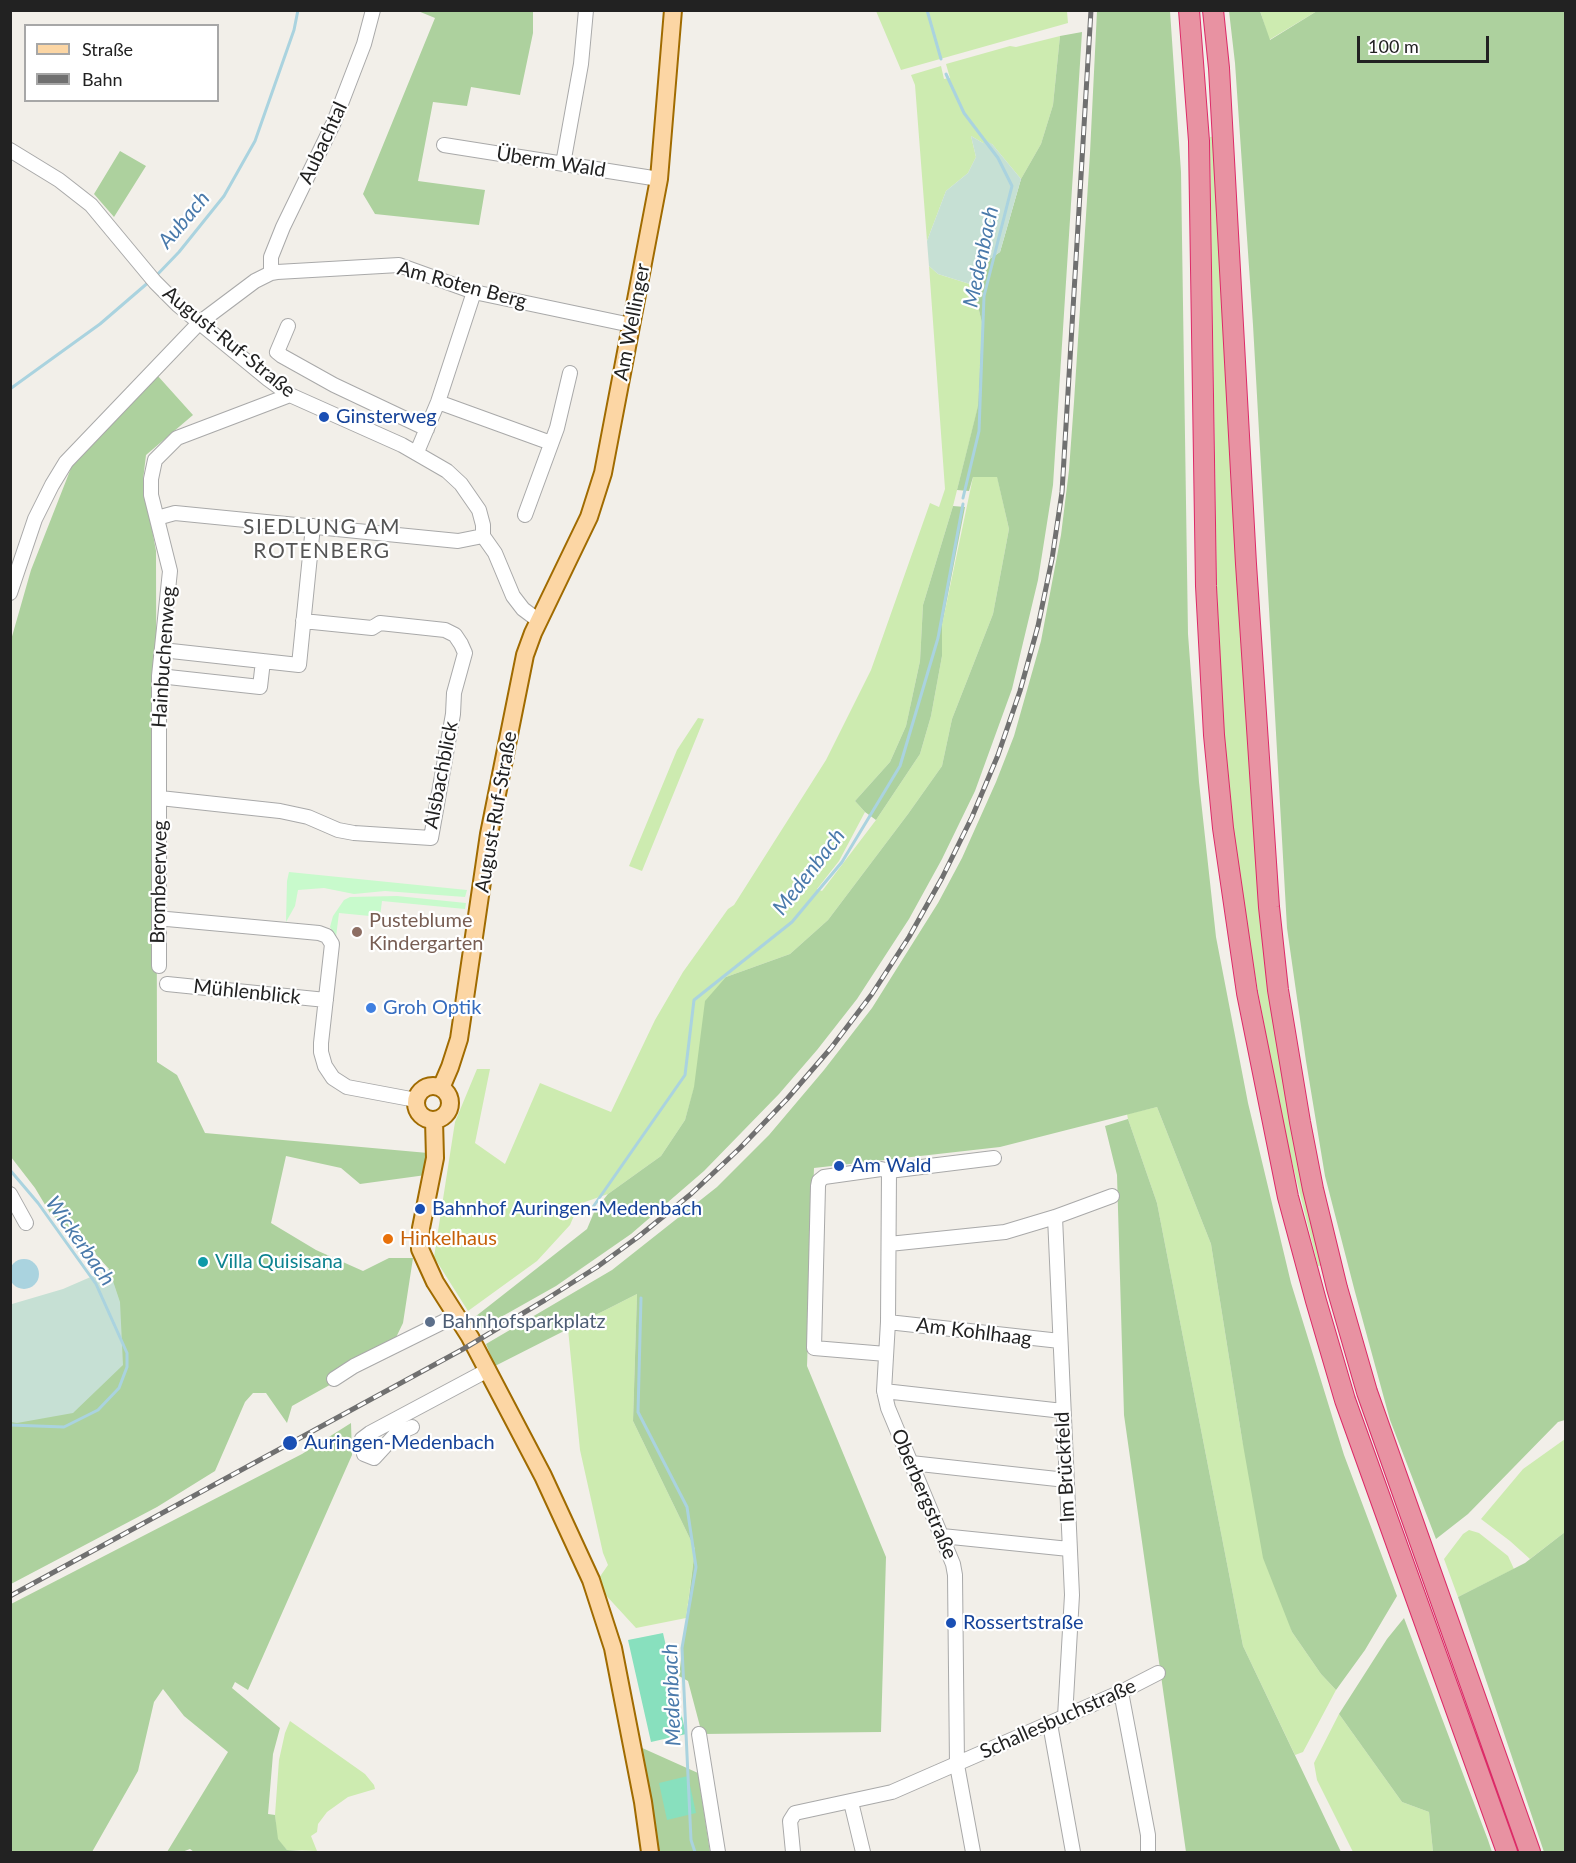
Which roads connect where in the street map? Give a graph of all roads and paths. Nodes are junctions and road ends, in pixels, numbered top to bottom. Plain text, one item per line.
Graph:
1 (373, 10) edge
2 (586, 10) edge
3 (673, 10) edge
4 (1189, 10) edge
5 (1213, 10) edge
6 (444, 145) dead end
7 (10, 150) edge
8 (563, 164) junction
9 (659, 179) junction
10 (271, 273) junction
11 (474, 292) junction
12 (199, 322) junction
13 (631, 325) junction
14 (288, 326) dead end
15 (570, 373) dead end
16 (290, 395) junction
17 (438, 402) junction
18 (427, 429) junction
19 (551, 443) junction
20 (417, 452) junction
21 (525, 515) dead end
22 (157, 518) junction
23 (313, 526) junction
24 (483, 536) junction
25 (10, 593) edge
26 (303, 621) junction
27 (539, 621) junction
28 (162, 650) junction
29 (263, 661) junction
30 (159, 675) junction
31 (521, 676) joint
32 (160, 798) junction
33 (167, 919) dead end
34 (159, 966) dead end
35 (167, 984) dead end
36 (326, 1000) junction
37 (441, 1088) junction
38 (416, 1100) junction
39 (434, 1120) junction
40 (994, 1158) dead end
41 (889, 1171) junction
42 (10, 1194) edge
43 (1112, 1196) dead end
44 (1055, 1217) junction
45 (26, 1223) dead end
46 (889, 1244) junction
47 (457, 1315) junction
48 (888, 1322) junction
49 (1060, 1341) junction
50 (886, 1354) junction
51 (488, 1370) junction
52 (334, 1379) dead end
53 (884, 1391) junction
54 (1063, 1411) junction
55 (412, 1427) dead end
56 (911, 1463) junction
57 (1066, 1480) junction
58 (942, 1536) junction
59 (1069, 1549) junction
60 (1158, 1673) dead end
61 (1121, 1692) junction
62 (1065, 1717) junction
63 (1050, 1724) junction
64 (699, 1734) dead end
65 (957, 1765) junction
66 (851, 1802) junction
67 (650, 1852) edge
68 (718, 1852) edge
69 (793, 1852) edge
70 (862, 1852) edge
71 (973, 1852) edge
72 (1073, 1852) edge
73 (1148, 1852) edge
74 (1507, 1852) edge
75 (1530, 1852) edge

1 - 10 street, Aubachtal
2 - 8 street
3 - 9 main road, Am Wellinger
4 - 74 highway
5 - 75 highway
6 - 8 street, Überm Wald
7 - 12 street, August-Ruf-Straße
8 - 9 street, Überm Wald
9 - 13 main road, Am Wellinger
10 - 11 street, Am Roten Berg
10 - 12 street, Am Roten Berg
11 - 13 street, Am Roten Berg
11 - 17 street
12 - 16 street, August-Ruf-Straße
12 - 25 street, Am Roten Berg
13 - 27 main road, Am Wellinger
14 - 18 street
15 - 19 street
16 - 20 street, August-Ruf-Straße
16 - 22 street, Hainbuchenweg
17 - 18 street
17 - 19 street
18 - 20 street
19 - 21 street
20 - 24 street, August-Ruf-Straße
22 - 23 street
22 - 28 street, Hainbuchenweg
23 - 24 street
23 - 26 street
24 - 27 street, August-Ruf-Straße
26 - 29 street
26 - 32 street, Alsbachblick
27 - 31 main road, Am Wellinger
28 - 29 street
28 - 30 street, Hainbuchenweg
29 - 30 street
30 - 32 street, Hainbuchenweg
31 - 37 main road, August-Ruf-Straße
32 - 34 street, Brombeerweg
33 - 36 street
35 - 36 street, Mühlenblick
36 - 38 street
37 - 38 main road
37 - 39 main road
38 - 39 main road
39 - 47 main road
40 - 41 street
41 - 46 street, Oberbergstraße
41 - 50 street
42 - 45 street
43 - 44 street
44 - 46 street
44 - 49 street, Im Brückfeld
46 - 48 street, Oberbergstraße
47 - 51 main road
47 - 52 street
48 - 49 street, Am Kohlhaag
48 - 50 street, Oberbergstraße
49 - 54 street, Im Brückfeld
50 - 53 street, Oberbergstraße
51 - 55 street
51 - 67 main road
53 - 54 street
53 - 56 street, Oberbergstraße
54 - 57 street, Im Brückfeld
56 - 57 street
56 - 58 street, Oberbergstraße
57 - 59 street, Im Brückfeld
58 - 59 street
58 - 65 street, Oberbergstraße
59 - 62 street, Im Brückfeld
60 - 61 street, Schallesbuchstraße
61 - 62 street, Schallesbuchstraße
61 - 73 street
62 - 63 street, Schallesbuchstraße
63 - 65 street, Schallesbuchstraße
63 - 72 street
64 - 68 street
65 - 66 street, Schallesbuchstraße
65 - 71 street, Oberbergstraße
66 - 69 street, Schallesbuchstraße
66 - 70 street

